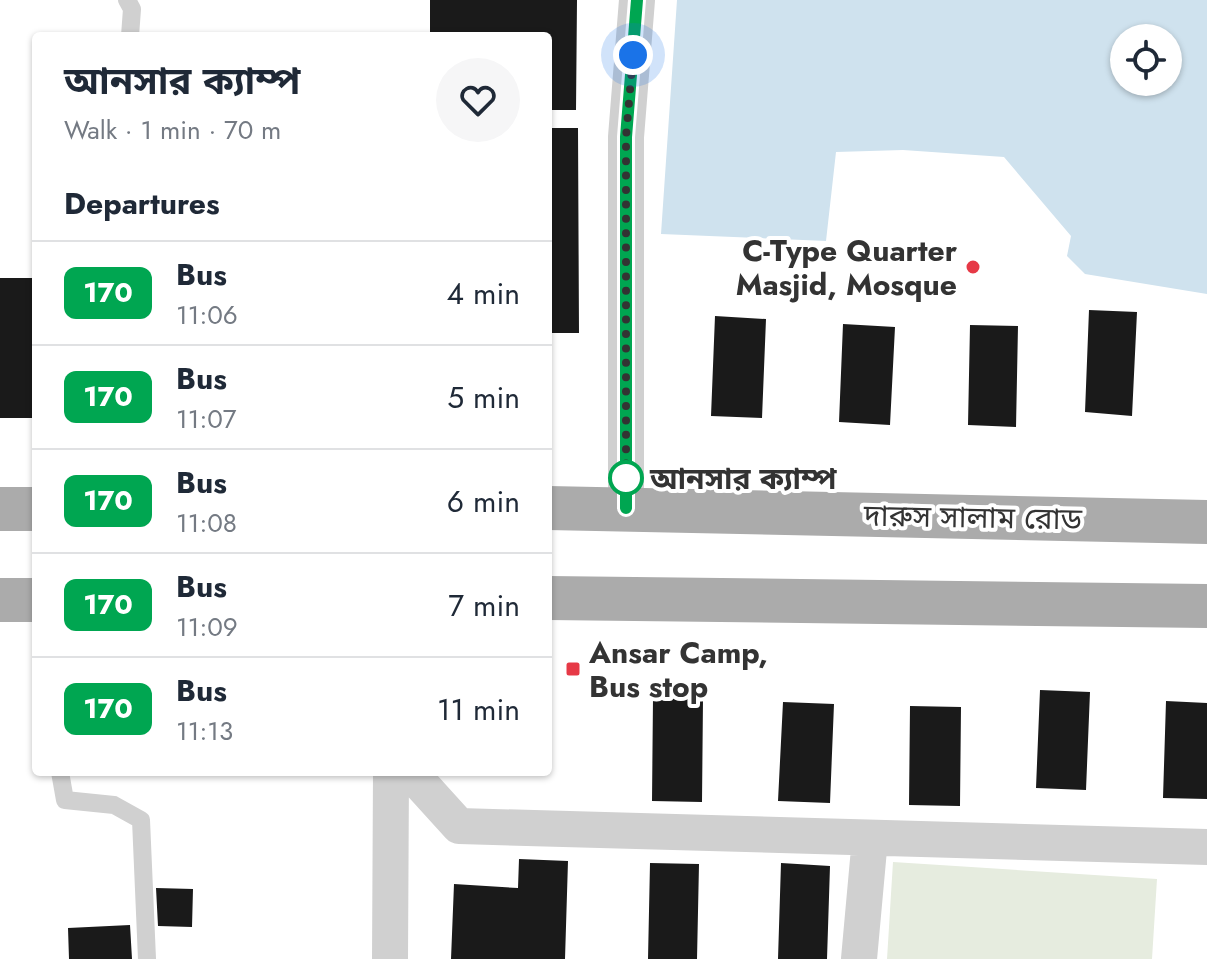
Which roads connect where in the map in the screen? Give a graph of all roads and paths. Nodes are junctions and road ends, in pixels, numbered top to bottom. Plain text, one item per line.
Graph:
1 (127, 0) edge
2 (637, 0) edge
3 (130, 32) edge
4 (552, 508) edge
5 (626, 508) junction
6 (0, 509) edge
7 (32, 509) edge
8 (1207, 522) edge
9 (552, 598) edge
10 (0, 600) edge
11 (32, 600) edge
12 (1207, 606) edge
13 (61, 776) edge
14 (391, 776) edge
15 (414, 776) edge
16 (870, 838) junction
17 (1207, 847) edge
18 (147, 959) edge
19 (390, 959) edge
20 (859, 959) edge

1 - 3 lane
2 - 5 street
4 - 5 main road, দারুস সালাম রোড
5 - 8 main road, দারুস সালাম রোড
6 - 7 main road
9 - 12 main road
10 - 11 main road
13 - 18 lane
14 - 19 street
15 - 16 street
16 - 17 street
16 - 20 street

